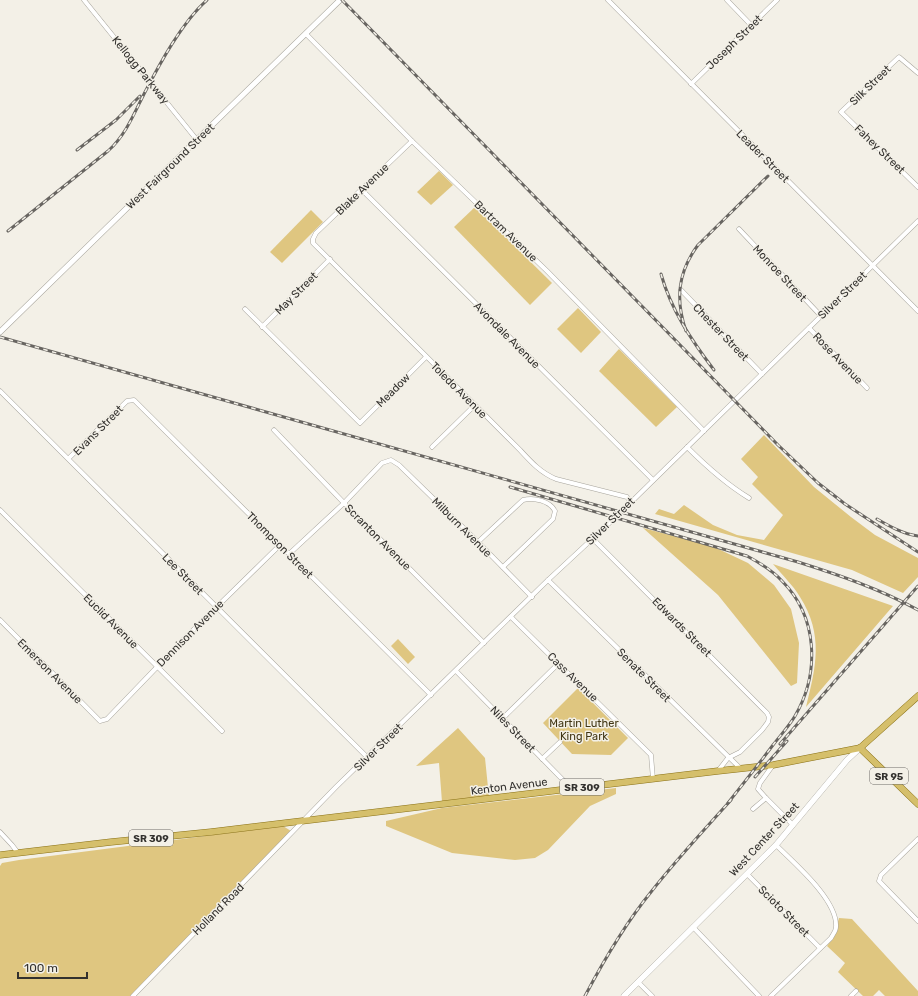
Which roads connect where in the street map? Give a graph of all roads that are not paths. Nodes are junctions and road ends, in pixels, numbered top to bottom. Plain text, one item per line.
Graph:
1 (84, 0) edge
2 (340, 0) edge
3 (608, 0) edge
4 (727, 0) edge
5 (777, 0) edge
6 (751, 25) junction
7 (306, 34) junction
8 (918, 73) edge
9 (691, 84) junction
10 (841, 112) joint
11 (197, 140) junction
12 (412, 141) junction
13 (918, 187) edge
14 (362, 190) junction
15 (918, 221) edge
16 (739, 229) dead end
17 (313, 238) joint
18 (330, 259) junction
19 (872, 266) junction
20 (681, 290) dead end
21 (245, 308) dead end
22 (918, 311) edge
23 (821, 316) junction
24 (262, 327) junction
25 (809, 328) junction
26 (0, 332) edge
27 (426, 357) junction
28 (762, 374) junction
29 (867, 388) dead end
30 (0, 391) edge
31 (127, 401) joint
32 (475, 405) junction
33 (274, 430) dead end
34 (704, 430) junction
35 (432, 447) dead end
36 (687, 447) junction
37 (69, 458) junction
38 (653, 480) junction
39 (749, 498) dead end
40 (631, 502) junction
41 (344, 503) junction
42 (0, 510) edge
43 (593, 539) junction
44 (478, 542) junction
45 (280, 545) junction
46 (289, 554) junction
47 (503, 567) junction
48 (548, 580) junction
49 (532, 597) junction
50 (216, 607) junction
51 (511, 617) junction
52 (0, 620) edge
53 (484, 643) junction
54 (558, 664) junction
55 (156, 667) junction
56 (456, 671) junction
57 (431, 695) junction
58 (918, 696) edge
59 (503, 718) junction
60 (100, 721) joint
61 (222, 731) dead end
62 (560, 742) dead end
63 (860, 748) junction
64 (367, 756) junction
65 (728, 758) junction
66 (542, 759) junction
67 (773, 766) junction
68 (740, 769) junction
69 (718, 771) junction
70 (653, 779) junction
71 (568, 788) junction
72 (766, 798) junction
73 (918, 804) edge
74 (754, 809) dead end
75 (303, 821) junction
76 (793, 825) junction
77 (0, 832) edge
78 (918, 838) edge
79 (776, 845) junction
80 (18, 853) junction
81 (0, 855) edge
82 (747, 874) junction
83 (918, 921) edge
84 (693, 927) junction
85 (820, 948) junction
86 (638, 982) junction
87 (856, 991) dead end
88 (133, 996) edge
89 (624, 996) edge
90 (652, 996) edge
91 (759, 996) edge
92 (770, 996) edge
93 (851, 996) edge

1 - 11 street, Kellogg Parkway
2 - 7 street, West Fairground Street
3 - 9 street, Leader Street
4 - 6 street
5 - 6 street, Joseph Street
6 - 9 street, Joseph Street
7 - 11 street, West Fairground Street
7 - 12 street, Bartram Avenue
8 - 10 street, Silk Street
9 - 19 street, Leader Street
10 - 13 street, Fahey Street
11 - 26 street, West Fairground Street
12 - 14 street, Blake Avenue
12 - 34 street, Bartram Avenue
14 - 17 street, Blake Avenue
14 - 38 street, Avondale Avenue
15 - 19 street, Silver Street
16 - 23 street, Monroe Street
17 - 18 street, Toledo Avenue
18 - 24 street, May Street
18 - 27 street, Toledo Avenue
19 - 22 street, Leader Street
19 - 23 street, Silver Street
20 - 28 street, Chester Street
21 - 24 street
23 - 25 street, Silver Street
24 - 27 street, Meadow
25 - 28 street, Silver Street
25 - 29 street, Rose Avenue
27 - 32 street, Toledo Avenue
28 - 34 street, Silver Street
30 - 37 street, Lee Street
31 - 37 street, Evans Street
31 - 45 street, Thompson Street
32 - 35 street
32 - 40 street, Toledo Avenue
33 - 41 street, Scranton Avenue
34 - 36 street, Silver Street
36 - 38 street, Silver Street
36 - 39 street
37 - 50 street, Lee Street
38 - 40 street, Silver Street
40 - 43 street, Silver Street
41 - 44 street, Milburn Avenue
41 - 46 street
41 - 53 street, Scranton Avenue
42 - 55 street, Euclid Avenue
43 - 48 street, Silver Street
43 - 65 street, Edwards Street
44 - 47 street, Milburn Avenue
44 - 47 street
45 - 46 street, Thompson Street
45 - 50 street, Dennison Avenue
46 - 57 street, Thompson Street
47 - 49 street, Milburn Avenue
48 - 49 street, Silver Street
48 - 65 street, Senate Street
49 - 51 street, Silver Street
50 - 55 street, Dennison Avenue
50 - 64 street, Lee Street
51 - 53 street, Silver Street
51 - 54 street, Cass Avenue
52 - 60 street, Emerson Avenue
53 - 56 street, Silver Street
54 - 59 street
54 - 70 street, Cass Avenue
55 - 60 street, Dennison Avenue
55 - 61 street, Euclid Avenue
56 - 57 street, Silver Street
56 - 59 street, Niles Street
57 - 64 street, Silver Street
58 - 63 main road, West Center Street
59 - 66 street, Niles Street
62 - 66 street
63 - 67 main road, Kenton Avenue / SR 309
63 - 73 main road, SR 95
63 - 76 main road, West Center Street
64 - 75 street, Silver Street
65 - 68 street, Senate Street
65 - 69 street
66 - 71 street, Niles Street
67 - 68 main road, Kenton Avenue / SR 309
67 - 72 street
68 - 69 main road, Kenton Avenue / SR 309
69 - 70 main road, Kenton Avenue / SR 309
70 - 71 main road, Kenton Avenue / SR 309
71 - 75 main road, Kenton Avenue / SR 309
72 - 74 street
72 - 76 street
75 - 80 main road, SR 309
75 - 88 street, Holland Road
76 - 79 main road, West Center Street
77 - 80 street
78 - 83 street
79 - 82 main road, West Center Street
79 - 85 street
80 - 81 main road, SR 309
82 - 84 main road, West Center Street
82 - 85 street, Scioto Street
84 - 86 main road, West Center Street
84 - 91 street
85 - 92 street
86 - 89 main road, West Center Street
86 - 90 street
87 - 93 street

